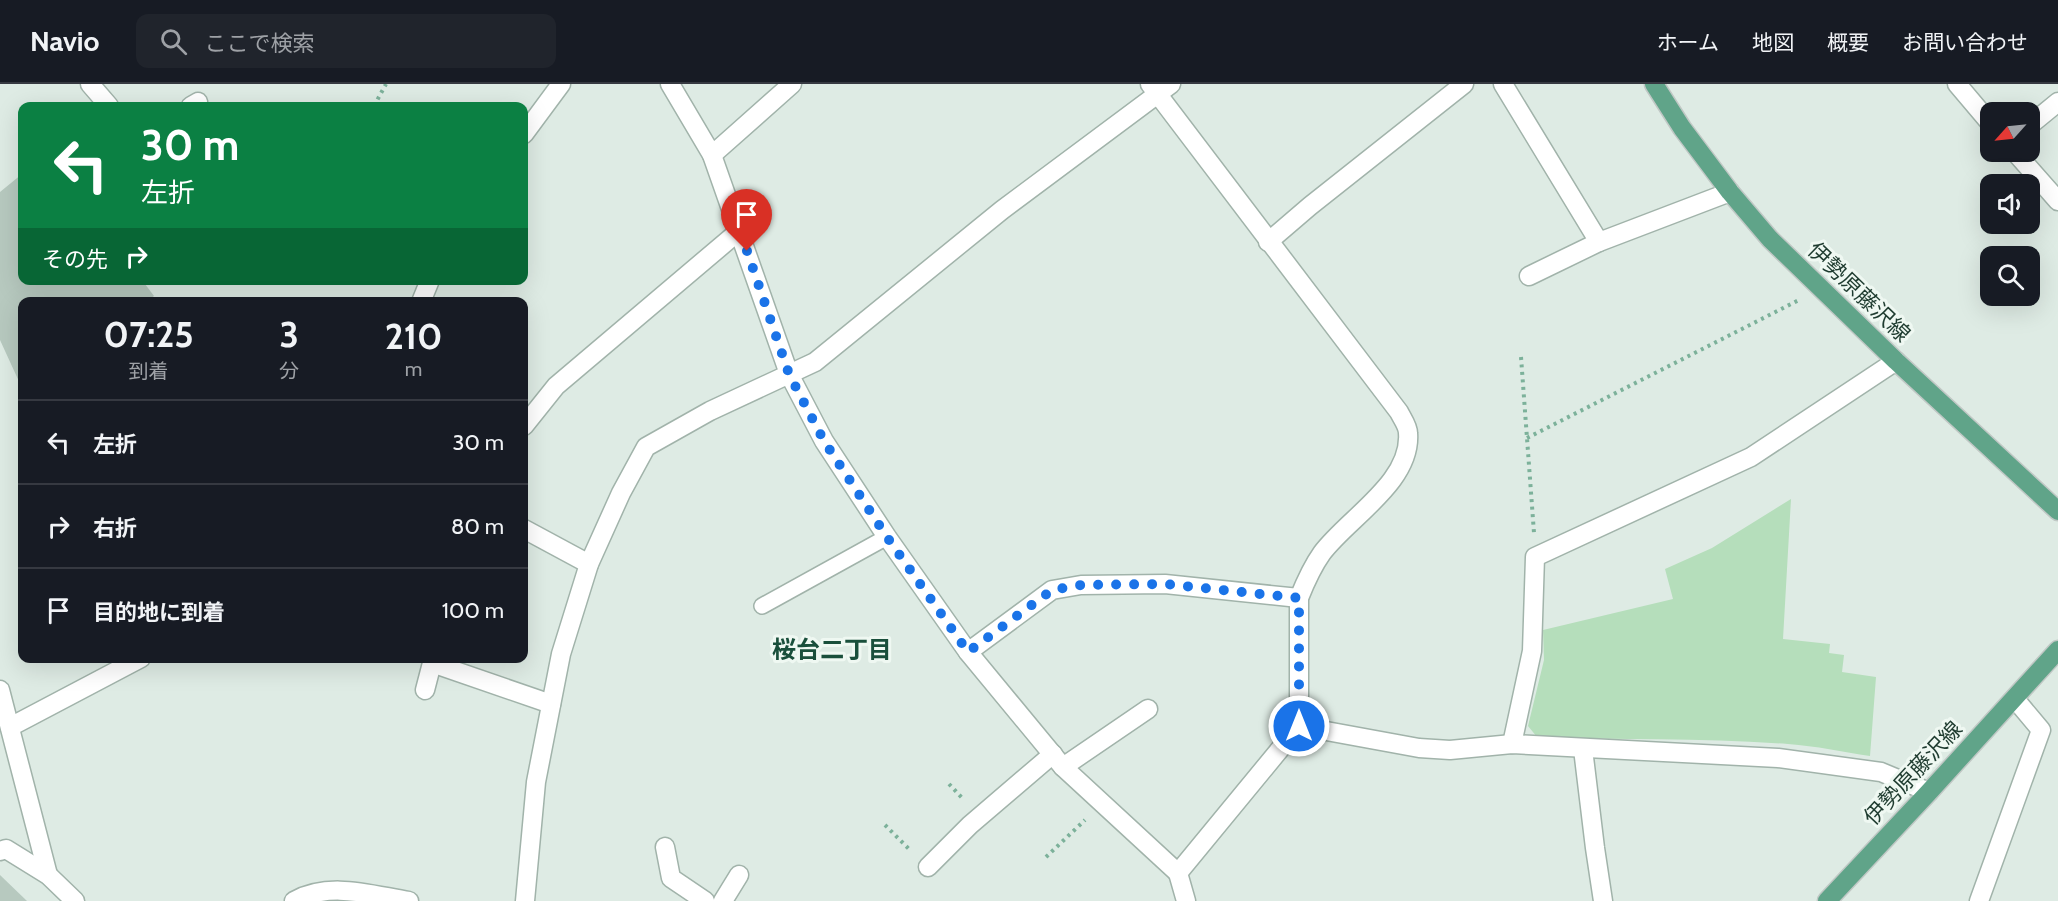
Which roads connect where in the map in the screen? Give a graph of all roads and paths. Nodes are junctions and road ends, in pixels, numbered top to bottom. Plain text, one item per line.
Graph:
1 (90, 84) edge
2 (386, 84) edge
3 (561, 84) edge
4 (669, 84) edge
5 (792, 84) edge
6 (1464, 84) edge
7 (1503, 84) edge
8 (1654, 84) edge
9 (1957, 84) edge
10 (1160, 88) edge
11 (106, 102) edge
12 (376, 102) edge
13 (2058, 102) edge
14 (1980, 111) edge
15 (2040, 117) edge
16 (528, 129) edge
17 (712, 155) junction
18 (2024, 162) edge
19 (1730, 192) junction
20 (2058, 201) edge
21 (740, 231) junction
22 (1268, 242) junction
23 (1599, 242) junction
24 (1529, 276) dead end
25 (1821, 289) junction
26 (1521, 357) dead end
27 (1896, 361) junction
28 (789, 374) junction
29 (528, 421) edge
30 (1527, 438) junction
31 (2058, 511) edge
32 (528, 531) edge
33 (887, 537) junction
34 (1535, 557) junction
35 (589, 564) junction
36 (1299, 598) junction
37 (762, 606) dead end
38 (2058, 650) edge
39 (968, 652) junction
40 (132, 663) edge
41 (432, 663) edge
42 (438, 663) edge
43 (0, 690) edge
44 (425, 690) dead end
45 (2014, 699) junction
46 (551, 704) junction
47 (1148, 709) dead end
48 (1299, 726) junction
49 (10, 727) junction
50 (1512, 744) junction
51 (1583, 749) junction
52 (1058, 760) junction
53 (1929, 792) junction
54 (1103, 803) junction
55 (885, 825) dead end
56 (665, 847) dead end
57 (0, 851) edge
58 (1046, 857) dead end
59 (928, 867) joint
60 (1178, 873) junction
61 (48, 875) junction
62 (739, 875) dead end
63 (75, 901) edge
64 (294, 901) edge
65 (409, 901) edge
66 (525, 901) edge
67 (705, 901) edge
68 (723, 901) edge
69 (1186, 901) edge
70 (1603, 901) edge
71 (1827, 901) edge
72 (1979, 901) edge

1 - 11 street
2 - 12 path
3 - 16 street
4 - 17 street
5 - 17 street
6 - 22 street
7 - 23 street
8 - 19 main road, 伊勢原藤沢線
9 - 14 street
10 - 22 street
10 - 28 street
13 - 15 street
17 - 21 street
18 - 20 street
19 - 23 street
19 - 25 main road, 伊勢原藤沢線
21 - 28 street
21 - 29 street
22 - 36 street
23 - 24 street
25 - 27 main road, 伊勢原藤沢線
25 - 30 path
26 - 30 path
27 - 31 main road, 伊勢原藤沢線
27 - 34 street
28 - 33 street
28 - 35 street
30 - 34 path
32 - 35 street
33 - 37 lane
33 - 39 street
34 - 50 street
35 - 46 street
36 - 39 street
36 - 48 street
38 - 45 main road, 伊勢原藤沢線
39 - 52 street
40 - 49 street
41 - 44 street
42 - 46 street
43 - 49 street
45 - 53 main road, 伊勢原藤沢線
45 - 72 street
46 - 66 street
47 - 52 street
48 - 50 street
48 - 60 street
49 - 61 street
50 - 51 street
51 - 53 street
51 - 70 street
52 - 54 street
52 - 59 street
53 - 71 main road, 伊勢原藤沢線
54 - 58 path
54 - 60 street
55 - 59 path
56 - 67 street
57 - 61 street
60 - 69 street
61 - 63 street
62 - 68 street
64 - 65 street

